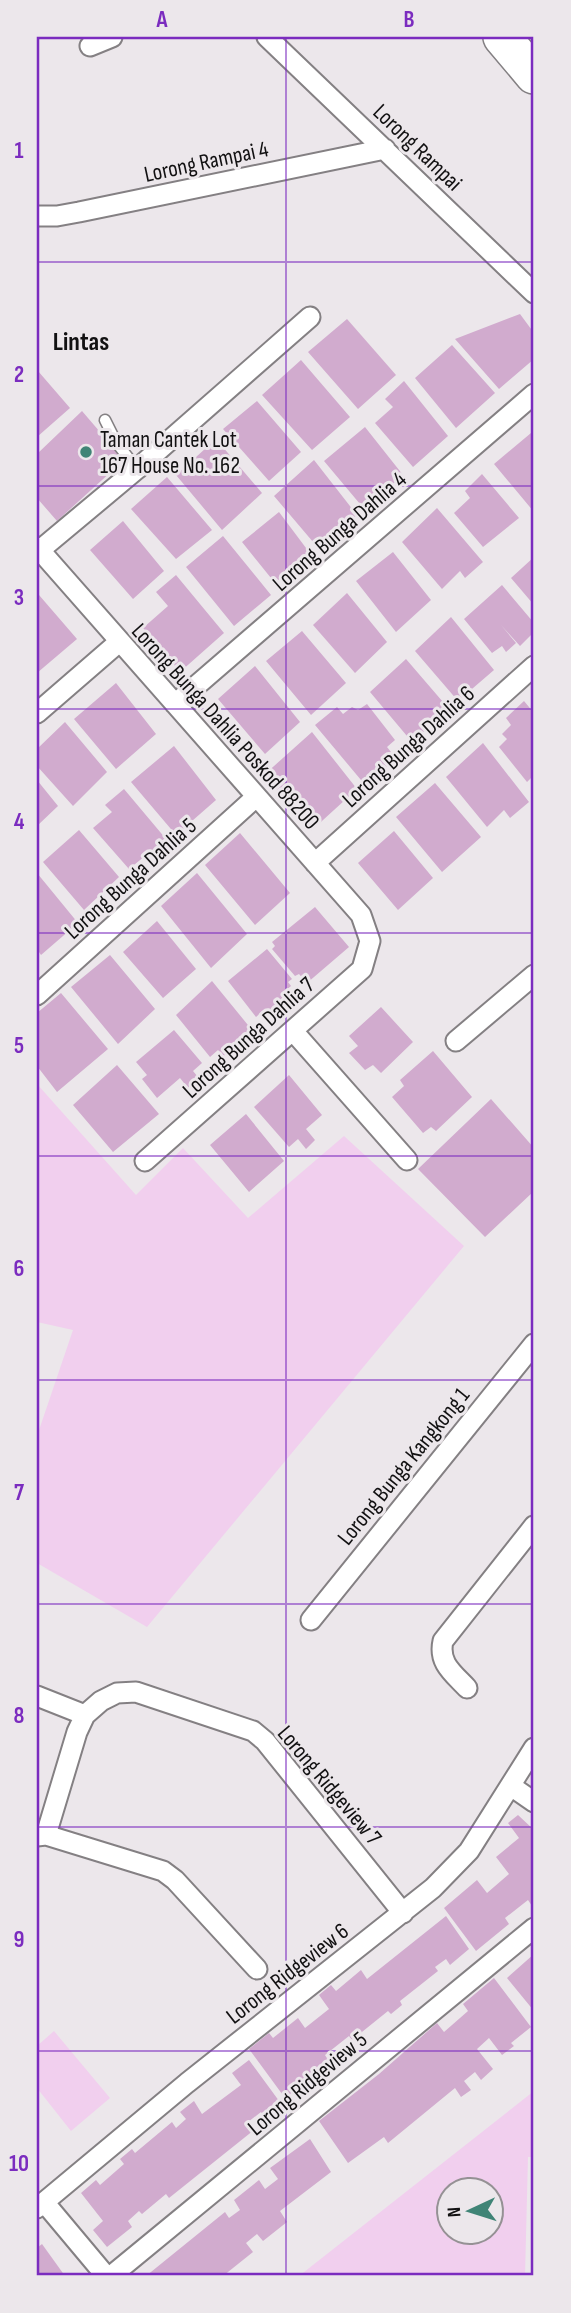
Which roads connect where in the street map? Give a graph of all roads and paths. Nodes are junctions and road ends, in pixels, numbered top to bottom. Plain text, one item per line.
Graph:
1 (112, 37) edge
2 (267, 37) edge
3 (502, 37) edge
4 (522, 37) edge
5 (90, 46) dead end
6 (534, 51) edge
7 (534, 75) edge
8 (385, 149) junction
9 (37, 216) edge
10 (534, 291) edge
11 (310, 317) dead end
12 (534, 394) edge
13 (104, 420) dead end
14 (137, 469) junction
15 (38, 549) edge
16 (119, 642) junction
17 (534, 666) edge
18 (175, 704) junction
19 (37, 713) edge
20 (256, 797) junction
21 (315, 863) junction
22 (370, 941) joint
23 (534, 975) edge
24 (37, 995) edge
25 (293, 1031) junction
26 (456, 1041) dead end
27 (407, 1160) dead end
28 (145, 1161) dead end
29 (534, 1344) edge
30 (534, 1526) edge
31 (311, 1620) dead end
32 (467, 1688) dead end
33 (37, 1696) edge
34 (85, 1715) junction
35 (534, 1748) edge
36 (511, 1786) junction
37 (534, 1802) edge
38 (41, 1835) edge
39 (403, 1913) junction
40 (534, 1928) edge
41 (257, 1969) dead end
42 (40, 2205) edge
43 (109, 2276) edge

1 - 5 street
2 - 8 street, Lorong Rampai
3 - 7 highway
4 - 6 highway
8 - 9 street, Lorong Rampai 4
8 - 10 street, Lorong Rampai
11 - 14 street
12 - 18 street, Lorong Bunga Dahlia 4
13 - 14 lane
14 - 15 street
15 - 16 street, Lorong Bunga Dahlia Poskod 88200
16 - 18 street, Lorong Bunga Dahlia Poskod 88200
16 - 19 street
17 - 21 street, Lorong Bunga Dahlia 6
18 - 20 street, Lorong Bunga Dahlia Poskod 88200
20 - 21 street, Lorong Bunga Dahlia Poskod 88200
20 - 24 street, Lorong Bunga Dahlia 5
21 - 22 street, Lorong Bunga Dahlia Poskod 88200
22 - 25 street, Lorong Bunga Dahlia 7
23 - 26 street
25 - 27 street
25 - 28 street, Lorong Bunga Dahlia 7
29 - 31 street, Lorong Bunga Kangkong 1
30 - 32 street
33 - 34 street
34 - 38 street
34 - 39 street, Lorong Ridgeview 7
35 - 36 street, Lorong Ridgeview 6
36 - 37 street
36 - 39 street, Lorong Ridgeview 6
38 - 41 street
39 - 42 street, Lorong Ridgeview 6
40 - 43 street, Lorong Ridgeview 5
42 - 43 street

